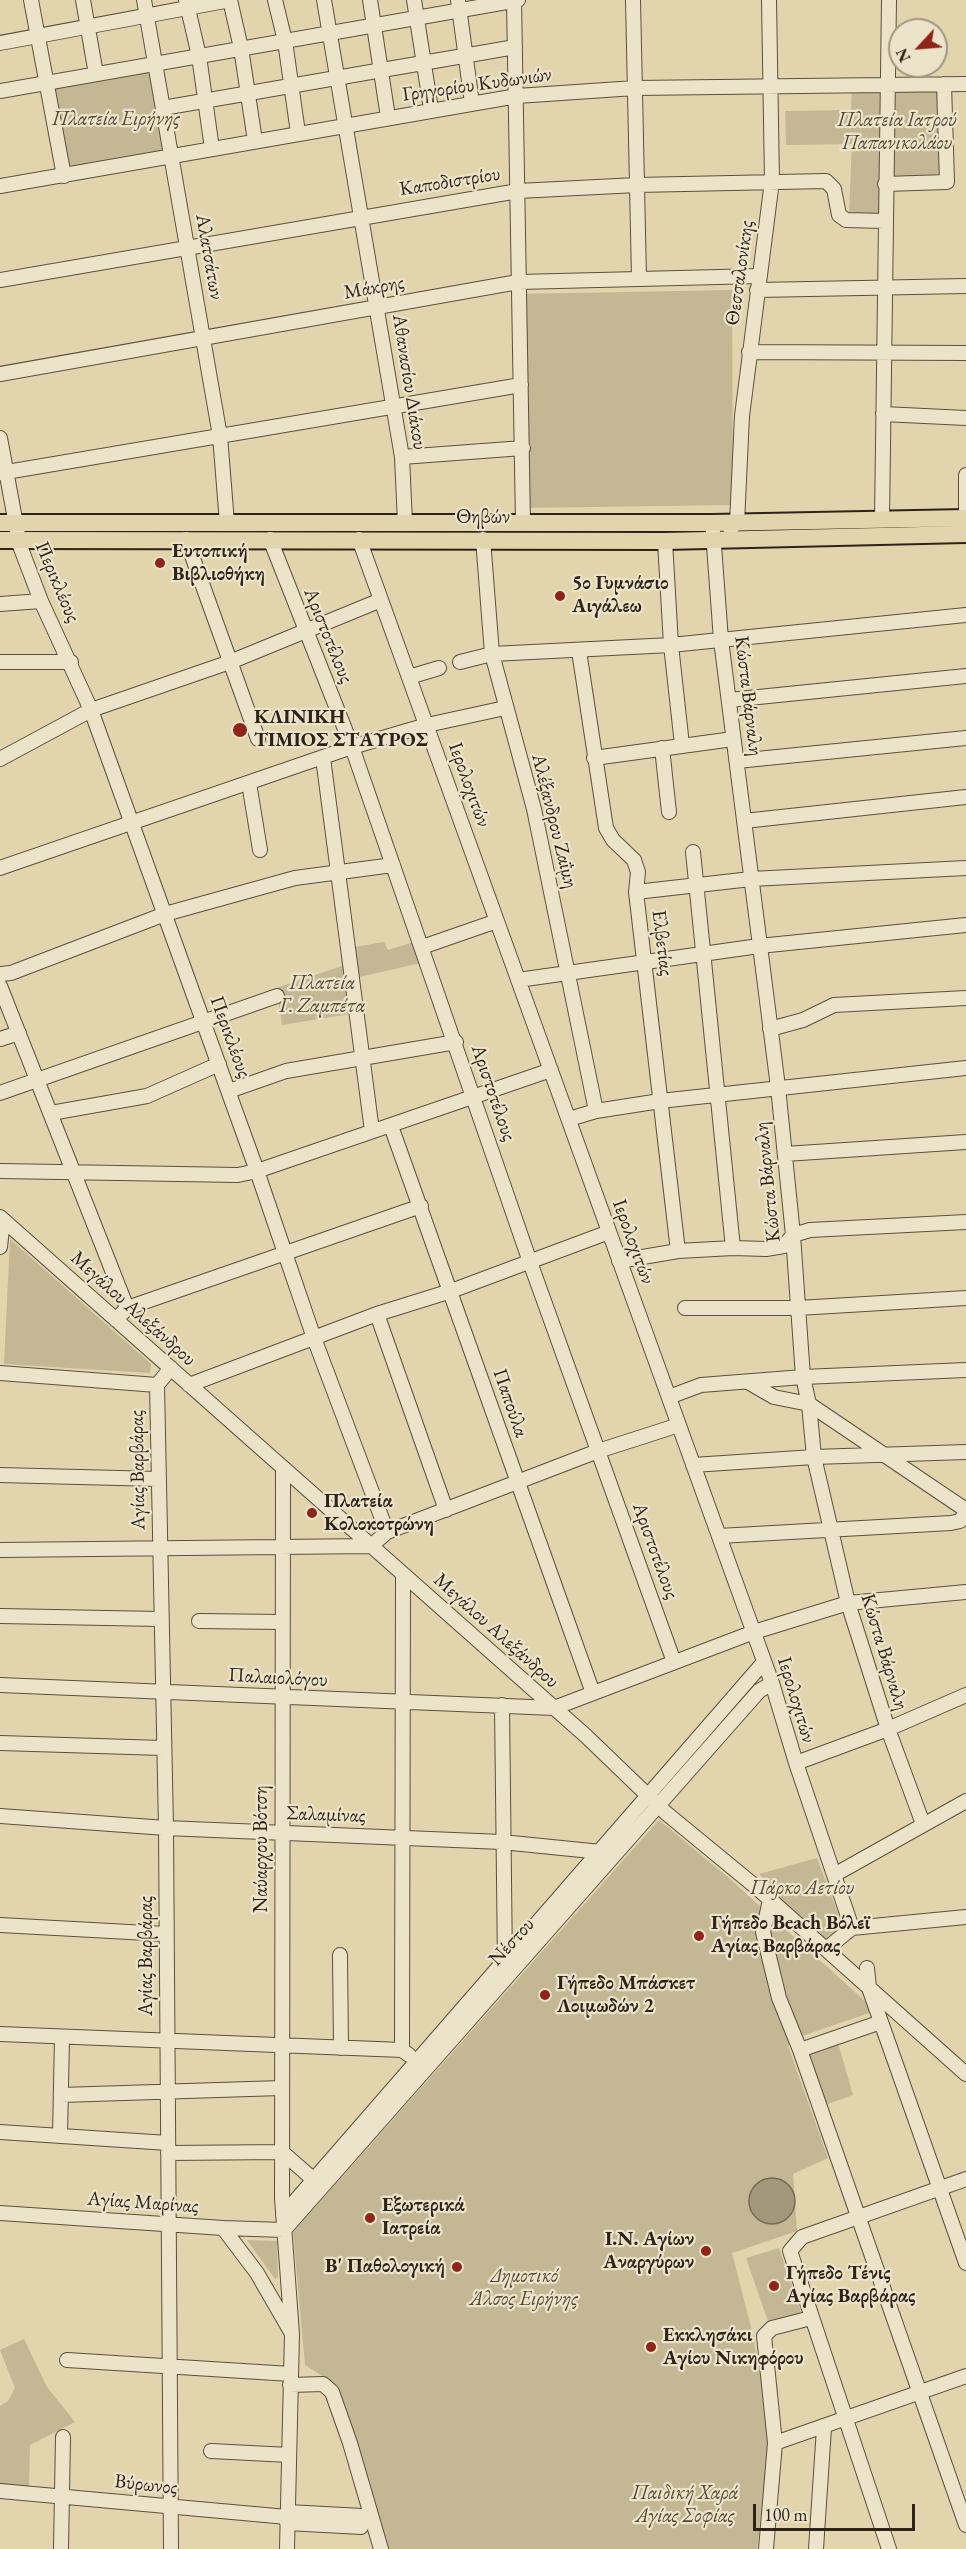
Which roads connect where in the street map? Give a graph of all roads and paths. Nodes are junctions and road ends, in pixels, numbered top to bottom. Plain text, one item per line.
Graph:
1 (31, 0) edge
2 (83, 0) edge
3 (144, 0) edge
4 (230, 0) edge
5 (275, 0) edge
6 (324, 0) edge
7 (370, 0) edge
8 (414, 0) edge
9 (515, 0) edge
10 (633, 0) edge
11 (769, 0) edge
12 (890, 0) edge
13 (187, 4) edge
14 (459, 5) edge
15 (147, 15) junction
16 (417, 18) junction
17 (375, 25) junction
18 (89, 26) junction
19 (331, 33) junction
20 (38, 36) junction
21 (285, 41) junction
22 (0, 43) edge
23 (515, 46) junction
24 (241, 48) junction
25 (466, 55) junction
26 (198, 56) junction
27 (424, 62) junction
28 (157, 64) junction
29 (381, 70) junction
30 (96, 74) junction
31 (338, 78) junction
32 (47, 83) junction
33 (292, 84) junction
34 (890, 84) junction
35 (944, 84) junction
36 (966, 84) edge
37 (770, 86) junction
38 (635, 88) junction
39 (0, 91) edge
40 (248, 93) junction
41 (517, 96) junction
42 (205, 101) junction
43 (472, 103) junction
44 (163, 108) junction
45 (431, 109) junction
46 (388, 117) junction
47 (346, 124) junction
48 (298, 133) junction
49 (255, 141) junction
50 (212, 149) junction
51 (172, 157) junction
52 (64, 176) junction
53 (772, 181) junction
54 (637, 184) junction
55 (885, 184) junction
56 (0, 186) edge
57 (518, 191) junction
58 (362, 217) junction
59 (885, 221) junction
60 (188, 247) junction
61 (639, 278) junction
62 (0, 280) edge
63 (518, 282) junction
64 (758, 283) junction
65 (966, 286) edge
66 (885, 288) junction
67 (377, 307) junction
68 (204, 340) junction
69 (749, 352) junction
70 (966, 353) edge
71 (883, 354) junction
72 (0, 374) edge
73 (521, 385) junction
74 (393, 404) junction
75 (883, 414) junction
76 (966, 418) edge
77 (220, 436) junction
78 (0, 438) edge
79 (523, 448) junction
80 (402, 457) junction
81 (3, 473) edge
82 (966, 475) edge
83 (966, 518) edge
84 (882, 519) junction
85 (227, 523) junction
86 (405, 523) junction
87 (523, 523) junction
88 (737, 523) junction
89 (966, 526) edge
90 (12, 529) edge
91 (713, 531) junction
92 (966, 534) edge
93 (186, 539) junction
94 (270, 539) junction
95 (359, 539) junction
96 (483, 539) junction
97 (0, 540) edge
98 (665, 541) junction
99 (381, 600) junction
100 (41, 602) junction
101 (0, 604) edge
102 (966, 615) edge
103 (305, 632) junction
104 (721, 640) junction
105 (671, 645) junction
106 (579, 651) junction
107 (492, 654) junction
108 (0, 662) edge
109 (71, 662) junction
110 (230, 662) junction
111 (460, 662) dead end
112 (439, 668) dead end
113 (966, 676) edge
114 (409, 677) junction
115 (729, 700) junction
116 (505, 708) junction
117 (92, 710) junction
118 (426, 725) junction
119 (966, 738) edge
120 (258, 739) dead end
121 (733, 739) junction
122 (682, 745) junction
123 (352, 747) junction
124 (662, 748) junction
125 (322, 758) junction
126 (594, 758) junction
127 (0, 759) edge
128 (737, 761) junction
129 (249, 783) junction
130 (966, 797) edge
131 (669, 812) dead end
132 (744, 821) junction
133 (132, 823) junction
134 (260, 849) dead end
135 (693, 852) dead end
136 (393, 865) junction
137 (0, 868) edge
138 (966, 868) edge
139 (338, 873) junction
140 (751, 879) junction
141 (696, 884) junction
142 (636, 892) junction
143 (165, 914) junction
144 (497, 921) junction
145 (966, 925) edge
146 (759, 946) junction
147 (422, 948) junction
148 (703, 954) junction
149 (645, 961) junction
150 (569, 972) junction
151 (0, 974) edge
152 (518, 980) junction
153 (0, 986) edge
154 (277, 996) dead end
155 (966, 998) edge
156 (203, 1021) junction
157 (770, 1029) junction
158 (19, 1033) junction
159 (0, 1039) edge
160 (456, 1042) junction
161 (362, 1058) junction
162 (219, 1064) junction
163 (966, 1068) edge
164 (551, 1070) junction
165 (38, 1080) junction
166 (778, 1087) junction
167 (229, 1091) junction
168 (0, 1093) edge
169 (718, 1094) junction
170 (474, 1097) junction
171 (660, 1101) junction
172 (596, 1111) junction
173 (51, 1113) junction
174 (568, 1119) junction
175 (391, 1126) junction
176 (372, 1131) junction
177 (966, 1142) edge
178 (785, 1154) junction
179 (0, 1171) edge
180 (257, 1171) junction
181 (75, 1173) junction
182 (421, 1206) junction
183 (2, 1219) edge
184 (966, 1222) edge
185 (609, 1232) junction
186 (793, 1235) junction
187 (0, 1247) edge
188 (733, 1248) junction
189 (678, 1251) junction
190 (284, 1254) junction
191 (620, 1261) junction
192 (530, 1262) junction
193 (451, 1291) junction
194 (966, 1298) edge
195 (127, 1308) junction
196 (685, 1308) dead end
197 (798, 1308) junction
198 (377, 1314) junction
199 (116, 1320) junction
200 (314, 1338) junction
201 (171, 1368) junction
202 (966, 1370) edge
203 (0, 1373) edge
204 (803, 1377) junction
205 (748, 1382) junction
206 (157, 1385) junction
207 (189, 1385) junction
208 (669, 1397) junction
209 (809, 1404) junction
210 (679, 1425) junction
211 (598, 1451) junction
212 (966, 1452) edge
213 (883, 1454) junction
214 (814, 1457) junction
215 (693, 1465) junction
216 (283, 1468) junction
217 (0, 1476) edge
218 (158, 1479) junction
219 (516, 1482) junction
220 (446, 1510) junction
221 (966, 1511) edge
222 (829, 1529) junction
223 (387, 1532) junction
224 (719, 1536) junction
225 (370, 1546) junction
226 (281, 1547) junction
227 (159, 1549) junction
228 (0, 1550) edge
229 (403, 1574) junction
230 (966, 1592) edge
231 (848, 1604) junction
232 (0, 1616) edge
233 (160, 1619) junction
234 (199, 1622) dead end
235 (281, 1622) junction
236 (754, 1632) junction
237 (674, 1662) junction
238 (764, 1662) junction
239 (772, 1683) junction
240 (0, 1685) edge
241 (162, 1692) junction
242 (593, 1693) junction
243 (966, 1695) edge
244 (284, 1698) junction
245 (404, 1703) junction
246 (502, 1705) junction
247 (554, 1708) junction
248 (888, 1729) junction
249 (0, 1743) edge
250 (163, 1748) junction
251 (796, 1763) junction
252 (966, 1801) edge
253 (654, 1802) junction
254 (0, 1816) edge
255 (923, 1824) junction
256 (166, 1828) junction
257 (282, 1833) junction
258 (402, 1838) junction
259 (502, 1842) junction
260 (698, 1847) dead end
261 (606, 1856) junction
262 (834, 1875) junction
263 (769, 1904) junction
264 (966, 1917) edge
265 (0, 1925) edge
266 (852, 1928) junction
267 (166, 1934) junction
268 (826, 1949) junction
269 (340, 1956) dead end
270 (867, 1968) dead end
271 (507, 1969) junction
272 (869, 1988) junction
273 (907, 2021) junction
274 (882, 2026) junction
275 (0, 2034) edge
276 (62, 2037) junction
277 (167, 2042) junction
278 (281, 2045) junction
279 (340, 2048) junction
280 (402, 2050) junction
281 (800, 2050) junction
282 (421, 2066) junction
283 (966, 2074) edge
284 (281, 2088) junction
285 (168, 2092) junction
286 (61, 2095) junction
287 (0, 2132) edge
288 (60, 2136) junction
289 (168, 2148) junction
290 (282, 2152) junction
291 (966, 2179) edge
292 (314, 2180) junction
293 (940, 2188) junction
294 (0, 2213) edge
295 (283, 2215) junction
296 (858, 2217) junction
297 (169, 2225) junction
298 (223, 2228) junction
299 (284, 2230) junction
300 (966, 2263) edge
301 (811, 2318) junction
302 (292, 2334) junction
303 (67, 2360) dead end
304 (170, 2366) junction
305 (966, 2376) edge
306 (290, 2379) junction
307 (920, 2392) junction
308 (845, 2420) junction
309 (824, 2428) junction
310 (63, 2437) dead end
311 (775, 2443) junction
312 (211, 2451) dead end
313 (289, 2455) junction
314 (0, 2491) edge
315 (63, 2496) junction
316 (171, 2507) junction
317 (287, 2517) junction
318 (367, 2521) junction
319 (966, 2525) edge
320 (61, 2549) edge
321 (171, 2549) edge
322 (287, 2549) edge
323 (381, 2549) edge
324 (766, 2549) edge
325 (816, 2549) edge
326 (889, 2549) edge

1 - 20 street
2 - 18 street
3 - 15 street, Αλατσάτων
4 - 13 street
4 - 24 street
5 - 21 street
6 - 19 street, Αθανασίου Διάκου
7 - 17 street
8 - 16 street
9 - 14 street
9 - 23 street
10 - 38 street
11 - 37 street, Θεσσαλονίκης
12 - 34 street
13 - 15 street
13 - 26 street
14 - 16 street
14 - 25 street
15 - 18 street
15 - 28 street, Αλατσάτων
16 - 17 street
16 - 27 street
17 - 19 street
17 - 29 street
18 - 20 street
18 - 30 street
19 - 21 street
19 - 31 street, Αθανασίου Διάκου
20 - 22 street
20 - 32 street
21 - 24 street
21 - 33 street
23 - 25 street
23 - 41 street
24 - 26 street
24 - 40 street
25 - 27 street
25 - 43 street
26 - 28 street
26 - 42 street
27 - 29 street
27 - 45 street
28 - 30 street
28 - 44 street, Αλατσάτων
29 - 31 street
29 - 46 street
30 - 32 street
31 - 33 street
31 - 47 street, Αθανασίου Διάκου
32 - 39 street
32 - 52 street
33 - 40 street
33 - 48 street
34 - 35 street, Γρηγορίου Κυδωνιών
34 - 37 street, Γρηγορίου Κυδωνιών
34 - 55 street
35 - 36 street, Γρηγορίου Κυδωνιών
35 - 55 street
37 - 38 street, Γρηγορίου Κυδωνιών
37 - 53 street, Θεσσαλονίκης
38 - 41 street, Γρηγορίου Κυδωνιών
38 - 54 street
40 - 42 street
40 - 49 street
41 - 43 street, Γρηγορίου Κυδωνιών
41 - 57 street
42 - 44 street
42 - 50 street
43 - 45 street, Γρηγορίου Κυδωνιών
44 - 51 street, Αλατσάτων
45 - 46 street, Γρηγορίου Κυδωνιών
46 - 47 street, Γρηγορίου Κυδωνιών
47 - 48 street, Γρηγορίου Κυδωνιών
47 - 58 street, Αθανασίου Διάκου
48 - 49 street, Γρηγορίου Κυδωνιών
49 - 50 street, Γρηγορίου Κυδωνιών
50 - 51 street, Γρηγορίου Κυδωνιών
51 - 52 street, Γρηγορίου Κυδωνιών
51 - 60 street, Αλατσάτων
52 - 56 street, Γρηγορίου Κυδωνιών
53 - 54 street, Καποδιστρίου
53 - 59 street, Καποδιστρίου
53 - 64 street, Θεσσαλονίκης
54 - 57 street, Καποδιστρίου
54 - 61 street
55 - 59 street
57 - 58 street, Καποδιστρίου
57 - 63 street
58 - 60 street, Καποδιστρίου
58 - 67 street, Αθανασίου Διάκου
59 - 66 street
60 - 62 street, Καποδιστρίου
60 - 68 street, Αλατσάτων
61 - 63 street, Μάκρης
61 - 64 street, Μάκρης
63 - 67 street, Μάκρης
63 - 73 street
64 - 66 street, Μάκρης
64 - 69 street, Θεσσαλονίκης
65 - 66 street, Μάκρης
66 - 71 street
67 - 68 street, Μάκρης
67 - 74 street, Αθανασίου Διάκου
68 - 72 street, Μάκρης
68 - 77 street, Αλατσάτων
69 - 71 street
69 - 88 street, Θεσσαλονίκης
70 - 71 street
71 - 75 street
73 - 74 street
73 - 79 street
74 - 77 street
74 - 80 street, Αθανασίου Διάκου
75 - 76 street
75 - 84 street
77 - 81 street
77 - 85 street, Αλατσάτων
78 - 81 street, Περικλέους
79 - 80 street
79 - 87 street
80 - 86 street, Αθανασίου Διάκου
81 - 90 street, Περικλέους
82 - 83 street
83 - 84 main road, Θηβών
83 - 89 street
84 - 88 main road, Θηβών
85 - 86 main road, Θηβών
85 - 90 main road, Θηβών
86 - 87 main road, Θηβών
87 - 91 main road, Θηβών
88 - 91 main road, Θηβών
90 - 93 main road, Θηβών
90 - 97 main road, Θηβών
90 - 100 street, Περικλέους
91 - 92 main road, Θηβών
91 - 98 main road, Θηβών
91 - 104 street, Κώστα Βάρναλη
93 - 94 main road, Θηβών
93 - 110 street
94 - 95 main road, Θηβών
94 - 103 street, Αριστοτέλους
95 - 96 main road, Θηβών
95 - 99 street, Ιερολοχιτών
96 - 98 main road, Θηβών
96 - 107 street, Αλέξανδρου Ζαΐμη
98 - 105 street
99 - 103 street
99 - 114 street, Ιερολοχιτών
100 - 101 street
100 - 109 street, Περικλέους
102 - 104 street
103 - 110 street
103 - 123 street, Αριστοτέλους
104 - 105 street
104 - 115 street, Κώστα Βάρναλη
105 - 106 street
105 - 122 street
106 - 107 street
106 - 126 street, Ελβετίας
107 - 111 street
107 - 116 street, Αλέξανδρου Ζαΐμη
108 - 109 street
109 - 117 street, Περικλέους
110 - 117 street
110 - 120 street
112 - 114 street
113 - 115 street
114 - 118 street, Ιερολοχιτών
115 - 121 street, Κώστα Βάρναλη
116 - 118 street
116 - 150 street, Αλέξανδρου Ζαΐμη
117 - 127 street
117 - 133 street, Περικλέους
118 - 123 street
118 - 144 street, Ιερολοχιτών
119 - 128 street
121 - 122 street
121 - 128 street, Κώστα Βάρναλη
122 - 124 street
123 - 125 street
123 - 136 street, Αριστοτέλους
124 - 126 street
124 - 131 street
125 - 129 street
125 - 139 street
126 - 142 street, Ελβετίας
128 - 132 street, Κώστα Βάρναλη
129 - 133 street
129 - 134 street
130 - 132 street
132 - 140 street, Κώστα Βάρναλη
133 - 137 street
133 - 143 street, Περικλέους
135 - 141 street
136 - 139 street
136 - 147 street, Αριστοτέλους
138 - 140 street
139 - 143 street
139 - 161 street
140 - 141 street
140 - 146 street, Κώστα Βάρναλη
141 - 142 street
141 - 148 street
142 - 149 street, Ελβετίας
143 - 151 street
143 - 156 street, Περικλέους
144 - 147 street
144 - 152 street, Ιερολοχιτών
145 - 146 street
146 - 148 street
146 - 157 street, Κώστα Βάρναλη
147 - 160 street, Αριστοτέλους
148 - 149 street
148 - 169 street
149 - 150 street
149 - 171 street, Ελβετίας
150 - 152 street
150 - 172 street, Αλέξανδρου Ζαΐμη
152 - 164 street, Ιερολοχιτών
153 - 158 street
154 - 156 street
155 - 157 street
156 - 162 street, Περικλέους
156 - 165 street
157 - 166 street, Κώστα Βάρναλη
158 - 159 street
158 - 165 street
160 - 161 street
160 - 170 street, Αριστοτέλους
161 - 167 street
161 - 176 street
162 - 167 street, Περικλέους
162 - 173 street
163 - 166 street
164 - 170 street
164 - 174 street, Ιερολοχιτών
165 - 168 street
165 - 173 street
166 - 169 street
166 - 178 street, Κώστα Βάρναλη
167 - 180 street, Περικλέους
169 - 171 street
169 - 188 street
170 - 175 street
170 - 192 street, Αριστοτέλους
171 - 172 street
171 - 189 street, Ελβετίας
172 - 174 street
173 - 181 street
174 - 185 street, Ιερολοχιτών
175 - 176 street
175 - 182 street, Παπούλα
176 - 180 street
177 - 178 street
178 - 186 street, Κώστα Βάρναλη
179 - 181 street
180 - 181 street
180 - 190 street, Περικλέους
181 - 195 street
182 - 190 street
182 - 193 street, Παπούλα
183 - 187 street
183 - 199 street, Μεγάλου Αλεξάνδρου
184 - 186 street
185 - 191 street, Ιερολοχιτών
185 - 192 street
186 - 188 street
186 - 197 street, Κώστα Βάρναλη
188 - 189 street
189 - 191 street
190 - 195 street
190 - 200 street, Περικλέους
191 - 208 street, Ιερολοχιτών
192 - 193 street
192 - 211 street, Αριστοτέλους
193 - 198 street
193 - 219 street, Παπούλα
194 - 197 street
195 - 199 street
196 - 197 street
197 - 204 street, Κώστα Βάρναλη
198 - 200 street
198 - 220 street
199 - 201 street, Μεγάλου Αλεξάνδρου
200 - 207 street
200 - 223 street, Περικλέους
201 - 206 street, Αγίας Βαρβάρας
201 - 207 street, Μεγάλου Αλεξάνδρου
202 - 204 street
203 - 206 street
204 - 205 street
204 - 209 street, Κώστα Βάρναλη
205 - 208 street
205 - 209 street
206 - 218 street, Αγίας Βαρβάρας
207 - 216 street, Μεγάλου Αλεξάνδρου
208 - 210 street, Ιερολοχιτών
209 - 213 street
209 - 214 street, Κώστα Βάρναλη
210 - 211 street
210 - 215 street, Ιερολοχιτών
211 - 219 street
211 - 237 street, Αριστοτέλους
212 - 213 street
213 - 214 street
213 - 221 street
214 - 215 street
214 - 222 street, Κώστα Βάρναλη
215 - 224 street, Ιερολοχιτών
216 - 225 street, Μεγάλου Αλεξάνδρου
216 - 226 street, Ναύαρχου Βότση
217 - 218 street
218 - 227 street, Αγίας Βαρβάρας
219 - 220 street
219 - 242 street, Παπούλα
220 - 223 street
221 - 222 street
222 - 224 street
222 - 231 street, Κώστα Βάρναλη
223 - 225 street
224 - 236 street, Ιερολοχιτών
225 - 226 street
225 - 229 street, Μεγάλου Αλεξάνδρου
226 - 227 street
226 - 235 street, Ναύαρχου Βότση
227 - 228 street
227 - 233 street, Αγίας Βαρβάρας
229 - 245 street
229 - 247 street, Μεγάλου Αλεξάνδρου
230 - 231 street
231 - 236 street
231 - 248 street, Κώστα Βάρναλη
232 - 233 street
233 - 241 street, Αγίας Βαρβάρας
234 - 235 street
235 - 244 street, Ναύαρχου Βότση
236 - 237 street
236 - 238 street, Ιερολοχιτών
237 - 242 street
238 - 239 street, Ιερολοχιτών
238 - 253 street, Νέστου
239 - 251 street, Ιερολοχιτών
239 - 253 street, Νέστου
240 - 241 street, Παλαιολόγου
241 - 244 street, Παλαιολόγου
241 - 250 street, Αγίας Βαρβάρας
242 - 247 street
243 - 248 street
244 - 245 street, Παλαιολόγου
244 - 257 street, Ναύαρχου Βότση
245 - 246 street, Παλαιολόγου
245 - 258 street
246 - 247 street, Παλαιολόγου
246 - 259 street
247 - 253 street, Μεγάλου Αλεξάνδρου
248 - 251 street
248 - 255 street, Κώστα Βάρναλη
249 - 250 street
250 - 256 street, Αγίας Βαρβάρας
251 - 262 street, Ιερολοχιτών
252 - 255 street
253 - 261 street, Νέστου
253 - 263 street, Μεγάλου Αλεξάνδρου
254 - 256 street, Σαλαμίνας
255 - 262 street
256 - 257 street, Σαλαμίνας
256 - 267 street, Αγίας Βαρβάρας
257 - 258 street, Σαλαμίνας
257 - 278 street, Ναύαρχου Βότση
258 - 259 street, Σαλαμίνας
258 - 280 street
259 - 261 street, Σαλαμίνας
259 - 271 street
260 - 263 street
261 - 271 street, Νέστου
262 - 266 street, Ιερολοχιτών
263 - 268 street, Μεγάλου Αλεξάνδρου
263 - 281 street
264 - 266 street
265 - 267 street
266 - 268 street
267 - 277 street, Αγίας Βαρβάρας
268 - 272 street, Μεγάλου Αλεξάνδρου
269 - 279 street
270 - 272 street
271 - 282 street, Νέστου
272 - 273 street, Μεγάλου Αλεξάνδρου
272 - 274 street
273 - 274 street
273 - 283 street, Μεγάλου Αλεξάνδρου
274 - 281 street
274 - 293 street
275 - 276 street
276 - 277 street
276 - 286 street
277 - 278 street
277 - 285 street, Αγίας Βαρβάρας
278 - 279 street
278 - 284 street, Ναύαρχου Βότση
279 - 280 street
280 - 282 street
281 - 296 street
282 - 292 street, Νέστου
282 - 299 street, Νέστου
284 - 285 street
284 - 290 street, Ναύαρχου Βότση
285 - 286 street
285 - 289 street, Αγίας Βαρβάρας
286 - 288 street
287 - 288 street
288 - 289 street
289 - 290 street
289 - 297 street, Αγίας Βαρβάρας
290 - 292 street
290 - 295 street, Ναύαρχου Βότση
291 - 293 street
292 - 295 street, Νέστου
293 - 296 street
293 - 300 street
294 - 297 street, Αγίας Μαρίνας
295 - 299 street, Ναύαρχου Βότση
296 - 301 street
296 - 307 street
297 - 298 street, Αγίας Μαρίνας
297 - 304 street, Αγίας Βαρβάρας
298 - 299 street, Αγίας Μαρίνας
298 - 302 street
299 - 302 street, Ναύαρχου Βότση
301 - 308 street
301 - 311 street
302 - 306 street, Ναύαρχου Βότση
303 - 304 street
304 - 306 street
304 - 316 street, Αγίας Βαρβάρας
305 - 307 street
306 - 313 street, Ναύαρχου Βότση
306 - 318 street
307 - 308 street
307 - 319 street
308 - 309 street
308 - 326 street
309 - 311 street
309 - 325 street
310 - 315 street
311 - 324 street
312 - 313 street
313 - 317 street, Ναύαρχου Βότση
314 - 315 street, Βύρωνος
315 - 316 street, Βύρωνος
315 - 320 street
316 - 317 street, Βύρωνος
316 - 321 street, Αγίας Βαρβάρας
317 - 318 street, Βύρωνος
317 - 322 street, Ναύαρχου Βότση
318 - 323 street

